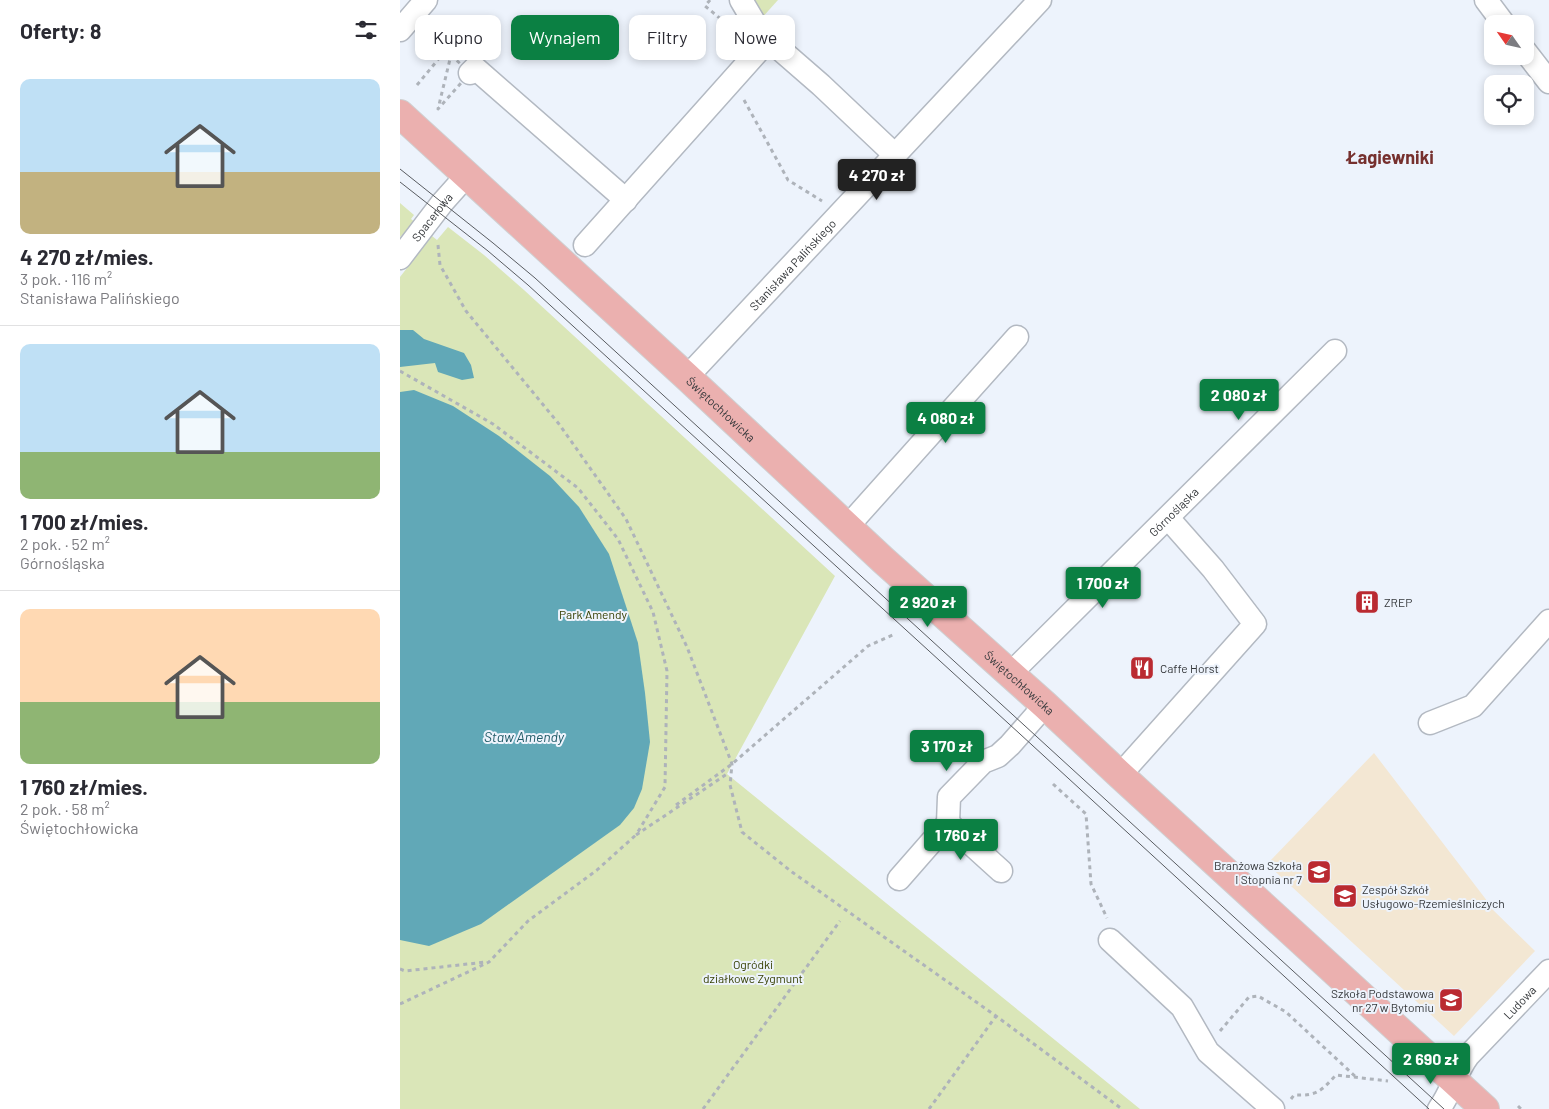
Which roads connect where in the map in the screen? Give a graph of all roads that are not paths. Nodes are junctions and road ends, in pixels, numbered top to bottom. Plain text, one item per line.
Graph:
1 (426, 0) edge
2 (741, 0) edge
3 (1040, 0) edge
4 (1486, 0) edge
5 (750, 15) edge
6 (1497, 15) edge
7 (400, 30) edge
8 (751, 60) edge
9 (793, 60) edge
10 (1534, 63) edge
11 (470, 73) dead end
12 (1549, 82) edge
13 (400, 114) edge
14 (894, 154) junction
15 (467, 175) junction
16 (626, 200) junction
17 (586, 245) dead end
18 (400, 258) edge
19 (1017, 338) dead end
20 (1336, 351) dead end
21 (687, 377) junction
22 (1168, 518) junction
23 (848, 526) junction
24 (1549, 621) edge
25 (1011, 674) junction
26 (1046, 705) junction
27 (1430, 723) dead end
28 (1120, 775) junction
29 (948, 823) junction
30 (1000, 871) dead end
31 (899, 879) dead end
32 (1110, 940) road end
33 (1549, 971) edge
34 (1454, 1081) junction
35 (1281, 1106) edge
36 (1439, 1109) edge
37 (1485, 1109) edge

1 - 7 street
2 - 5 street
3 - 14 street, Stanisława Palińskiego
4 - 6 street
8 - 16 street
9 - 14 street
10 - 12 street
11 - 16 street
13 - 15 main road, Świętochłowicka
14 - 21 street, Stanisława Palińskiego
15 - 18 street, Spacerowa
15 - 21 main road, Świętochłowicka
16 - 17 street
19 - 23 street
20 - 22 street, Górnośląska
21 - 23 main road, Świętochłowicka
22 - 25 street, Górnośląska
22 - 28 street
23 - 25 main road, Świętochłowicka
24 - 27 street
25 - 26 main road, Świętochłowicka
26 - 28 main road, Świętochłowicka
26 - 29 street
28 - 34 main road, Świętochłowicka
29 - 30 street
29 - 31 street
32 - 35 street
33 - 34 street, Ludowa
34 - 36 street, Ludowa
34 - 37 main road, Świętochłowicka

